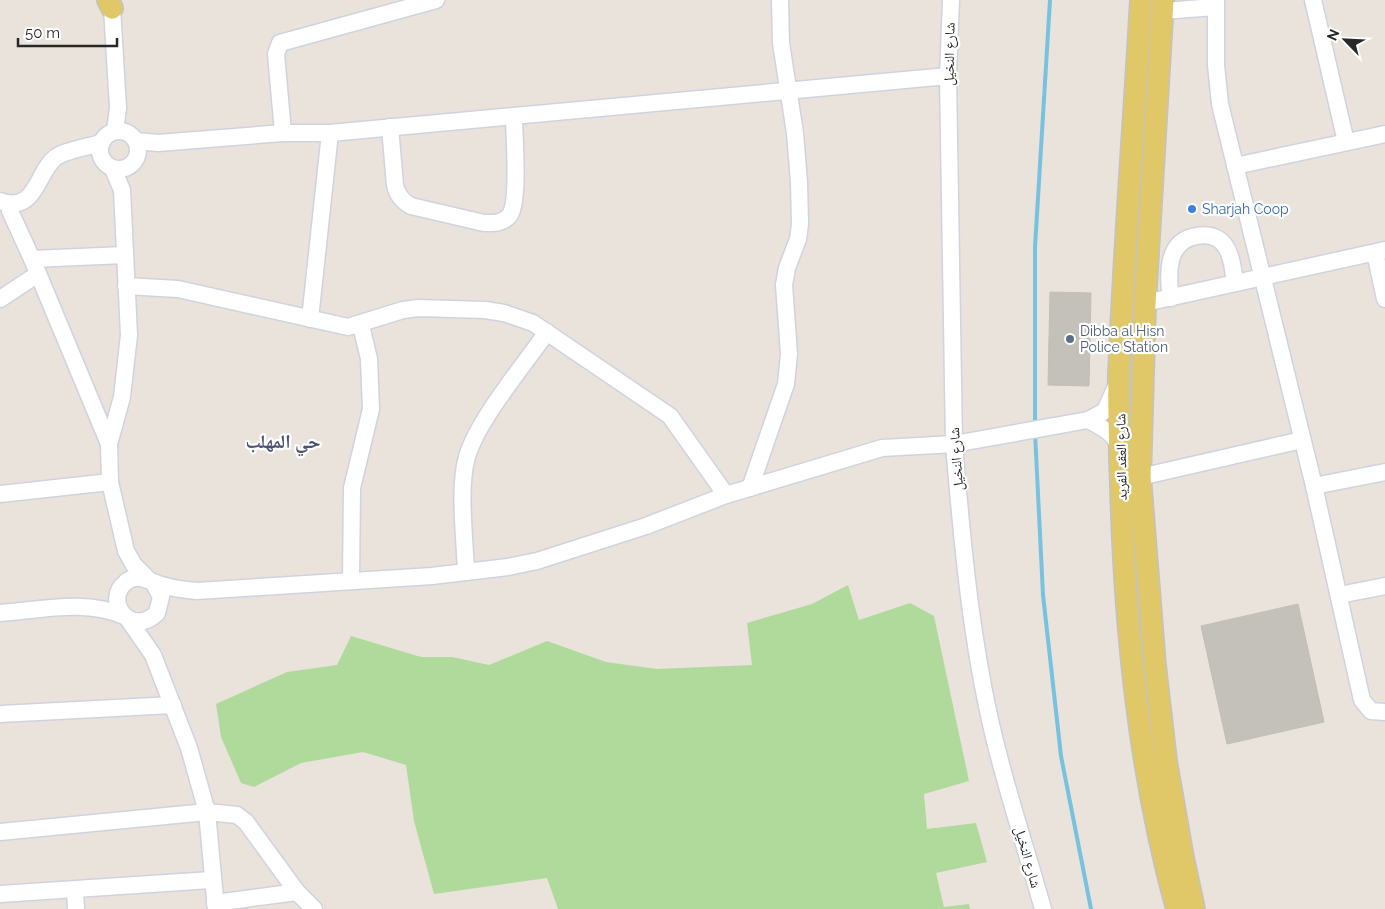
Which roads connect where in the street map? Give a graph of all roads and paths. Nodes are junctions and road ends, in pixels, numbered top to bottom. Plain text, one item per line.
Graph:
1 (436, 0) edge
2 (780, 0) edge
3 (951, 0) edge
4 (1141, 0) edge
5 (1313, 0) edge
6 (112, 3) edge
7 (1216, 4) edge
8 (1162, 6) edge
9 (948, 76) junction
10 (789, 90) junction
11 (514, 116) junction
12 (390, 127) junction
13 (283, 133) junction
14 (330, 133) junction
15 (1385, 134) edge
16 (1346, 142) junction
17 (129, 144) junction
18 (100, 149) junction
19 (1235, 166) junction
20 (113, 169) junction
21 (122, 190) junction
22 (5, 206) edge
23 (1380, 251) edge
24 (125, 256) junction
25 (35, 266) junction
26 (1262, 276) junction
27 (1235, 283) junction
28 (126, 286) junction
29 (0, 298) edge
30 (1171, 298) junction
31 (1385, 299) edge
32 (1145, 303) junction
33 (310, 319) junction
34 (361, 325) junction
35 (547, 332) junction
36 (1119, 378) junction
37 (1088, 420) junction
38 (1302, 440) junction
39 (109, 444) junction
40 (954, 444) junction
41 (1120, 456) junction
42 (1385, 472) edge
43 (1140, 477) junction
44 (110, 482) junction
45 (1314, 486) junction
46 (750, 488) junction
47 (0, 494) edge
48 (726, 495) junction
49 (126, 551) junction
50 (466, 572) junction
51 (150, 581) junction
52 (351, 581) junction
53 (1385, 586) edge
54 (120, 589) junction
55 (197, 591) junction
56 (1339, 595) junction
57 (88, 606) junction
58 (158, 611) junction
59 (0, 613) edge
60 (126, 618) junction
61 (153, 655) junction
62 (174, 705) junction
63 (1385, 712) edge
64 (0, 714) edge
65 (207, 812) junction
66 (0, 832) edge
67 (211, 880) junction
68 (75, 890) junction
69 (297, 892) junction
70 (0, 894) edge
71 (215, 906) edge
72 (76, 909) edge
73 (314, 909) edge
74 (1043, 909) edge
75 (1177, 909) edge
76 (1194, 909) edge

1 - 13 street
2 - 10 street
3 - 9 street, شارع النخيل
4 - 36 main road, شارع العقد الفريد
5 - 16 street
6 - 17 street
7 - 8 street
7 - 19 street
8 - 32 main road, شارع العقد الفريد
9 - 10 street
9 - 40 street, شارع النخيل
10 - 11 street
10 - 46 street
11 - 12 street
11 - 12 street
12 - 14 street
13 - 14 street
13 - 17 street
14 - 33 street
15 - 16 street
16 - 19 street
17 - 18 street
17 - 20 street
17 - 21 street
18 - 20 street
18 - 22 street
19 - 26 street
20 - 21 street
21 - 24 street
22 - 25 street
23 - 26 street
23 - 31 street
24 - 25 street
24 - 28 street
25 - 29 street
25 - 39 street
26 - 27 street
26 - 38 street
27 - 30 street
27 - 30 street
28 - 33 street
28 - 39 street
30 - 32 street
32 - 43 main road, شارع العقد الفريد
33 - 34 street
34 - 35 street
34 - 52 street
35 - 48 street
35 - 50 street
36 - 37 street
36 - 41 main road, شارع العقد الفريد
37 - 40 street
37 - 41 street
38 - 43 street
38 - 45 street
39 - 44 street
40 - 46 street
40 - 74 street, شارع النخيل
41 - 75 main road, شارع العقد الفريد
42 - 45 street
43 - 76 main road, شارع العقد الفريد
44 - 47 street
44 - 49 street
45 - 56 street
46 - 48 street
48 - 50 street
49 - 51 street
49 - 54 street
50 - 52 street
51 - 54 street
51 - 55 street
51 - 58 street
52 - 55 street
53 - 56 street
54 - 57 street
54 - 60 street
55 - 58 street
56 - 63 street
57 - 59 street
57 - 60 street
58 - 60 street
58 - 61 street
60 - 61 street
61 - 62 street
62 - 64 street
62 - 65 street
65 - 66 street
65 - 67 street
65 - 69 street
67 - 68 street
67 - 71 street
68 - 70 street
68 - 72 street
69 - 71 street
69 - 73 street

